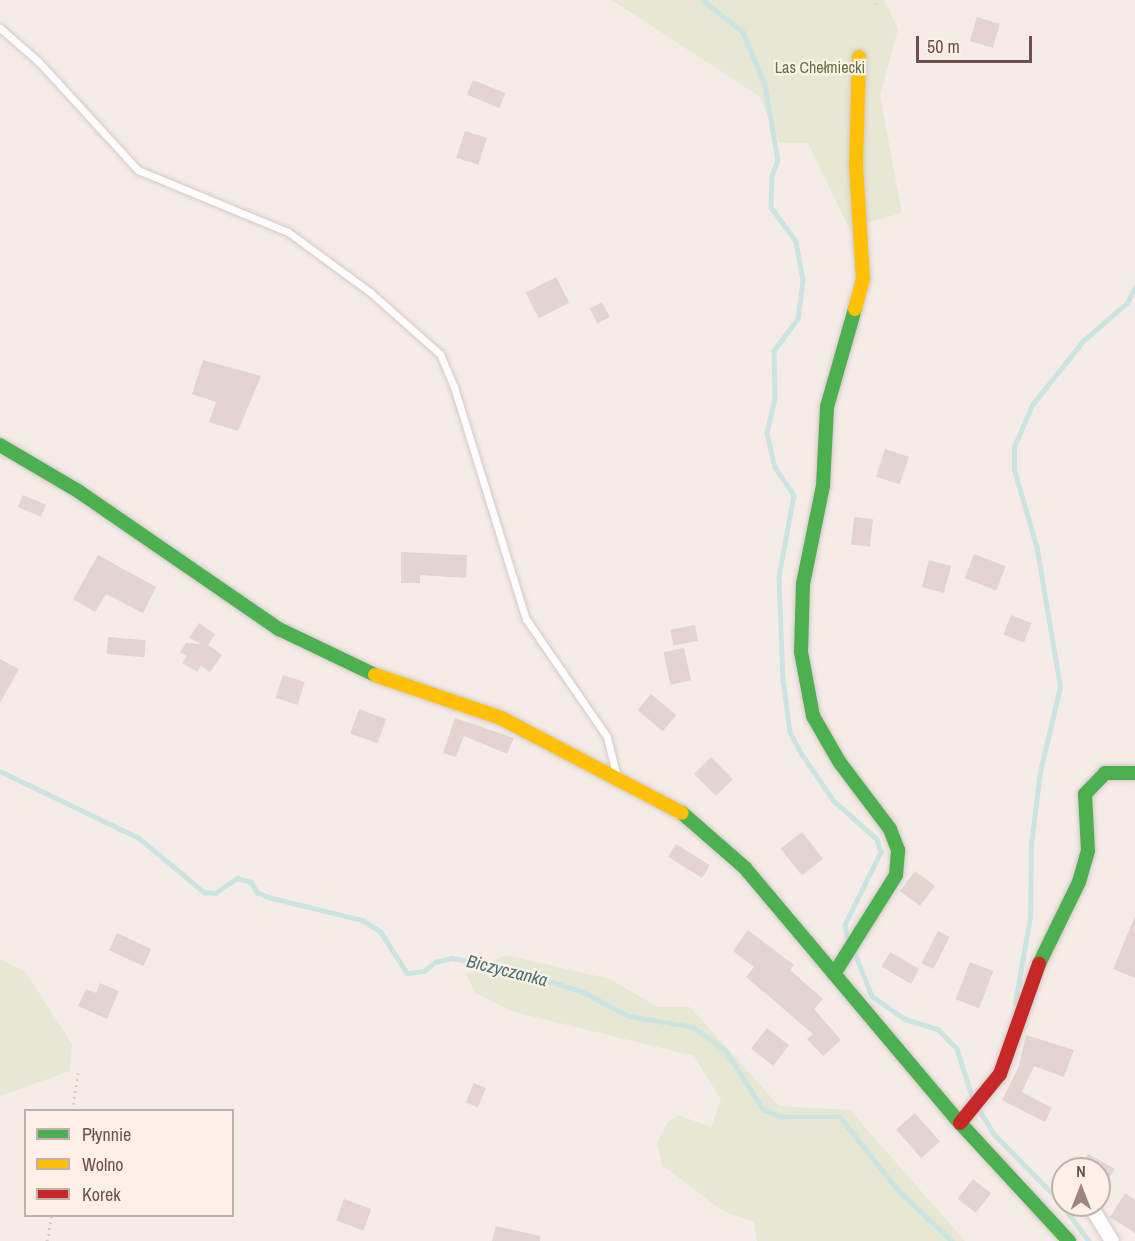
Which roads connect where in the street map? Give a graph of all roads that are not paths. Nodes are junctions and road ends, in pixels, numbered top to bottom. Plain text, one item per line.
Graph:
1 (0, 28) edge
2 (859, 57) dead end
3 (0, 445) edge
4 (1135, 773) edge
5 (616, 776) junction
6 (834, 974) junction
7 (960, 1123) junction
8 (1097, 1217) edge
9 (1069, 1241) edge
10 (1112, 1241) edge

1 - 5 lane
2 - 6 street
3 - 5 street
4 - 7 street
5 - 6 street
6 - 7 street
7 - 9 street
8 - 10 street

